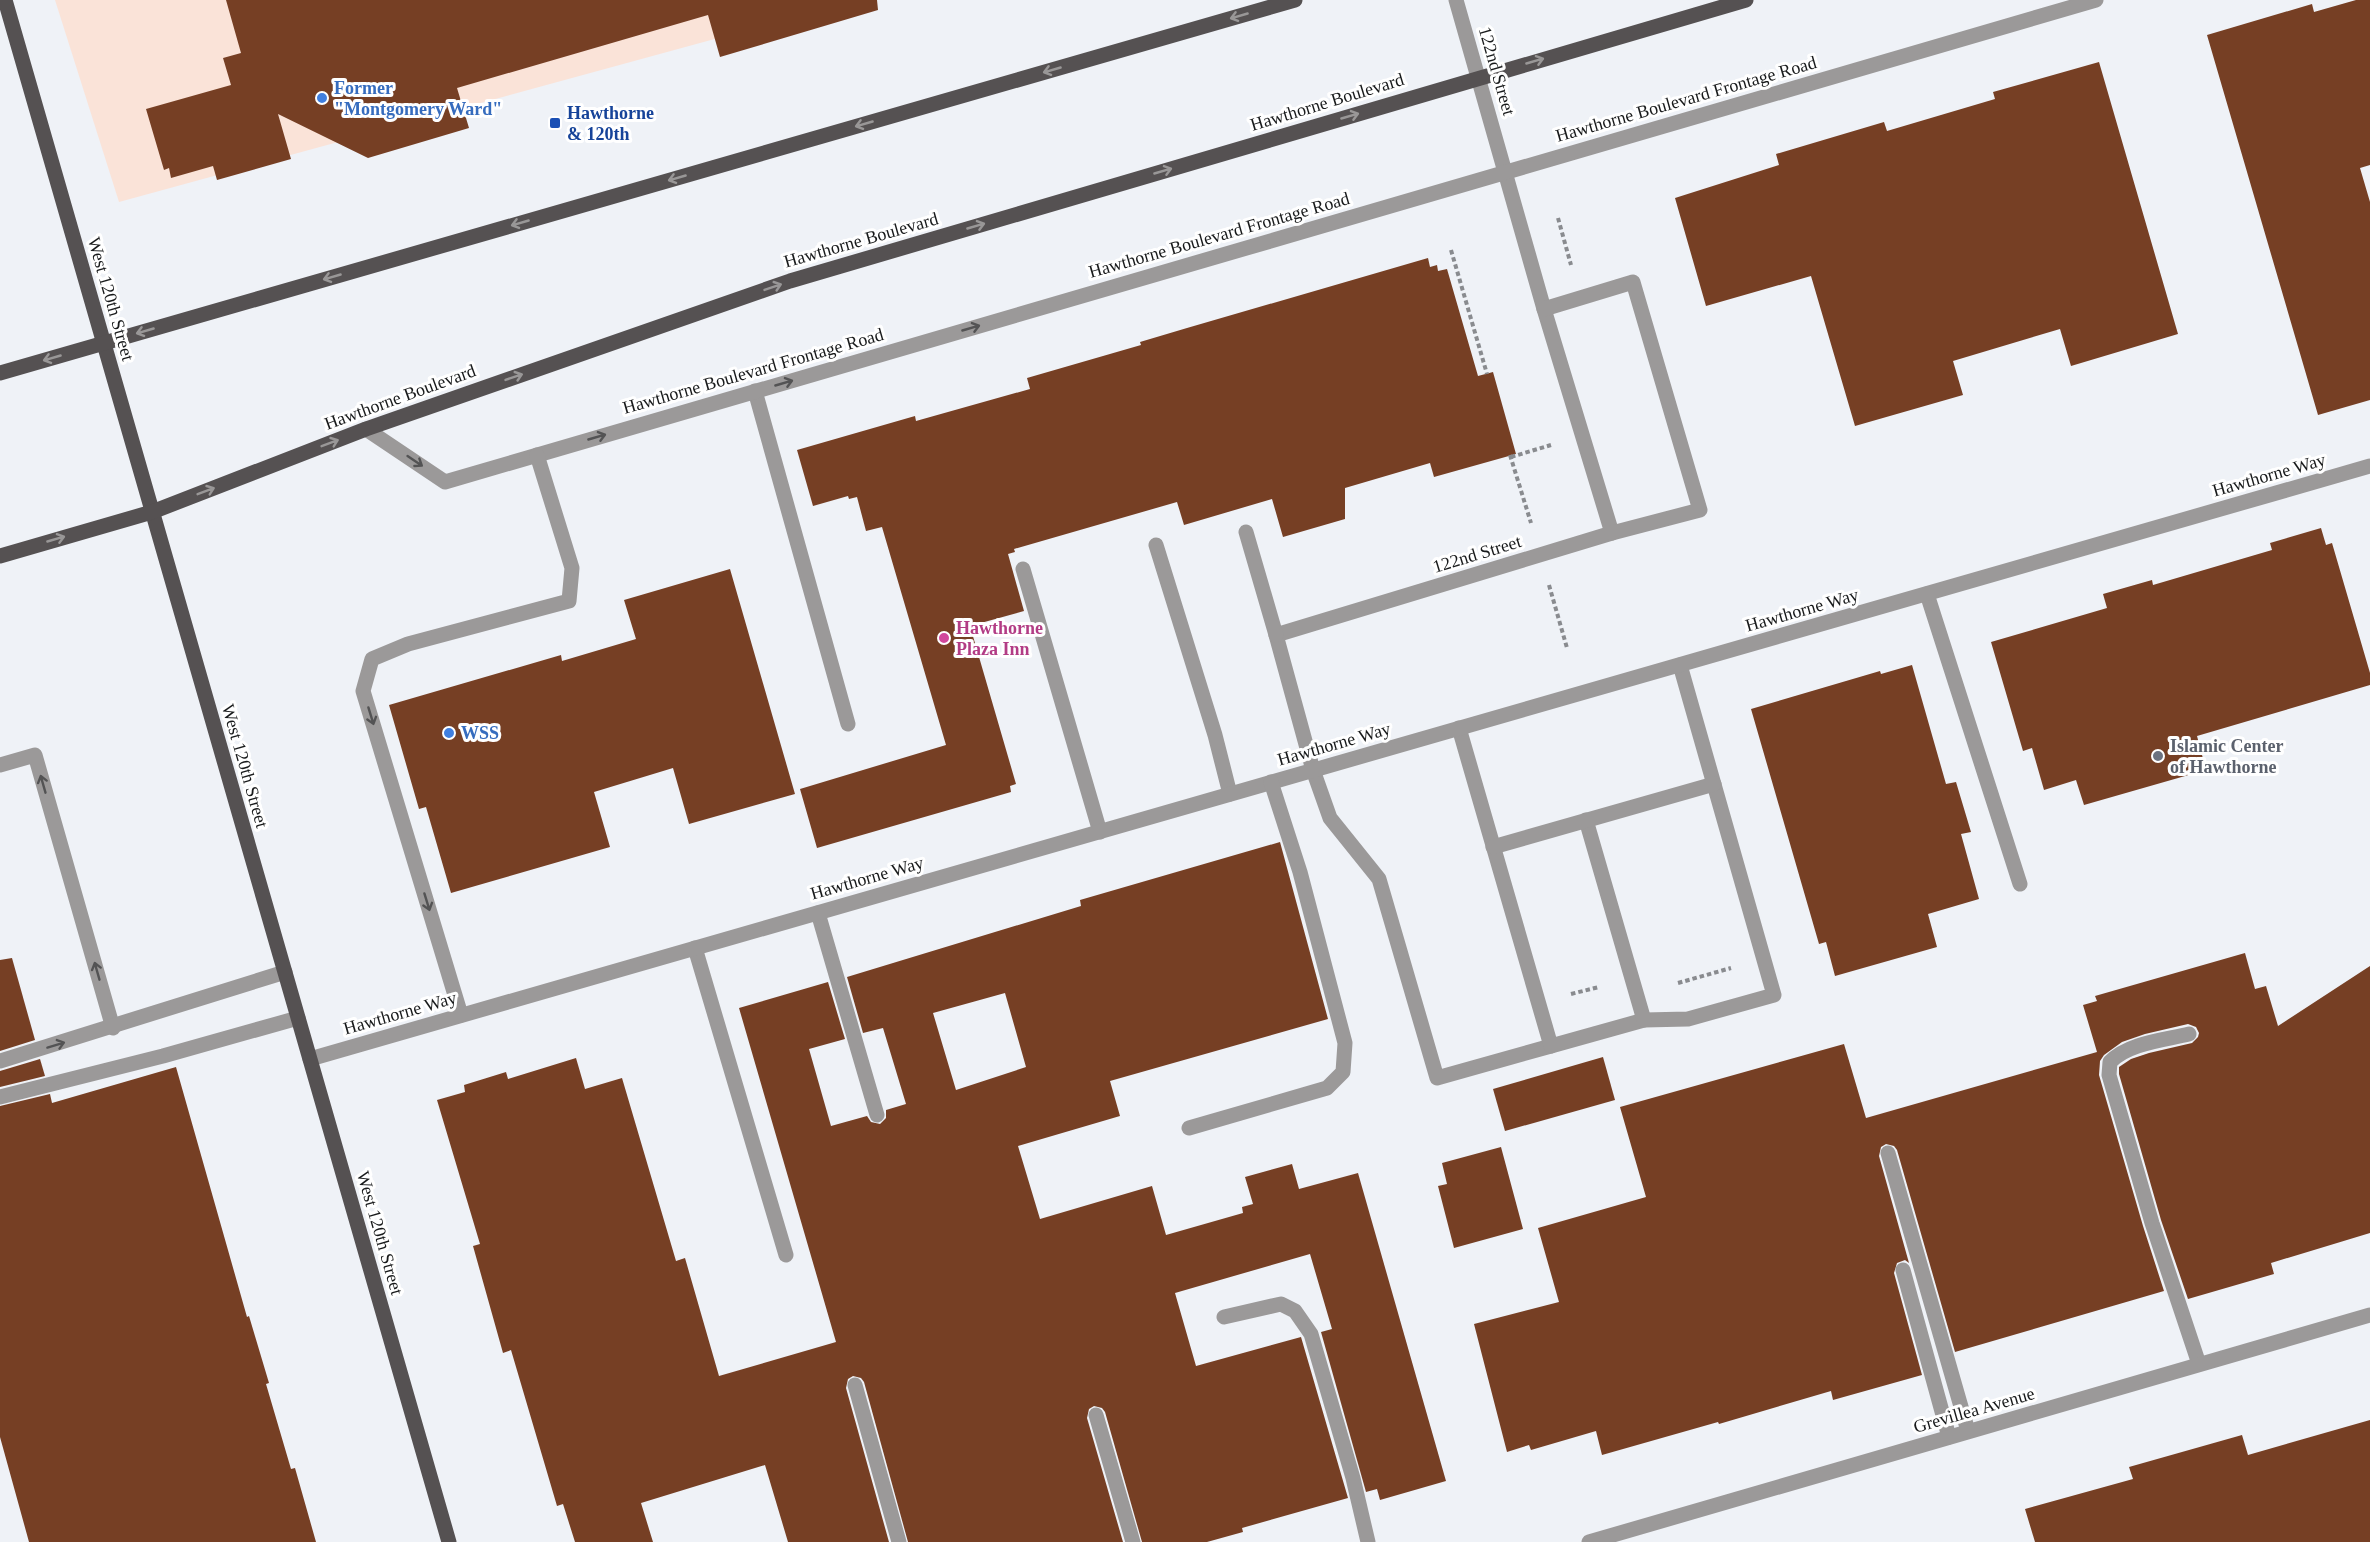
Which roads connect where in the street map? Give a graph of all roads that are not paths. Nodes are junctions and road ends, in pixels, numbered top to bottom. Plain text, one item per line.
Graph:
1 (5, 0) edge
2 (1295, 0) edge
3 (1456, 0) edge
4 (1746, 0) edge
5 (2096, 0) edge
6 (1479, 77) junction
7 (1504, 171) junction
8 (1544, 309) junction
9 (104, 343) junction
10 (0, 373) edge
11 (755, 391) junction
12 (366, 429) junction
13 (537, 455) junction
14 (2370, 466) edge
15 (152, 512) junction
16 (1246, 532) dead end
17 (1612, 533) junction
18 (1156, 545) dead end
19 (0, 556) edge
20 (1023, 569) dead end
21 (1927, 594) junction
22 (1276, 634) junction
23 (1680, 665) junction
24 (848, 724) dead end
25 (1459, 728) junction
26 (0, 765) edge
27 (1313, 770) junction
28 (1270, 782) junction
29 (1714, 784) junction
30 (1230, 794) junction
31 (1586, 820) junction
32 (1100, 832) junction
33 (1493, 847) junction
34 (2020, 884) dead end
35 (818, 913) junction
36 (695, 948) junction
37 (285, 972) junction
38 (460, 1015) junction
39 (298, 1018) junction
40 (1644, 1020) junction
41 (112, 1028) junction
42 (2189, 1034) dead end
43 (1551, 1046) junction
44 (310, 1059) junction
45 (0, 1062) edge
46 (0, 1097) edge
47 (877, 1116) dead end
48 (1189, 1128) dead end
49 (1888, 1153) dead end
50 (786, 1255) dead end
51 (1902, 1270) dead end
52 (2370, 1315) edge
53 (1224, 1317) dead end
54 (2199, 1364) junction
55 (855, 1385) dead end
56 (1096, 1415) dead end
57 (1968, 1431) junction
58 (1949, 1437) junction
59 (449, 1542) edge
60 (899, 1542) edge
61 (1132, 1542) edge
62 (1368, 1542) edge
63 (1589, 1542) edge

1 - 9 main road, West 120th Street
2 -> 9 main road
3 - 6 street, 122nd Street
6 -> 4 main road, Hawthorne Boulevard
5 - 7 street, Hawthorne Boulevard Frontage Road
6 - 7 street, 122nd Street
12 -> 6 main road, Hawthorne Boulevard
7 - 8 street, 122nd Street
11 -> 7 street, Hawthorne Boulevard Frontage Road
8 - 17 street, 122nd Street
8 - 17 street
9 -> 10 main road
9 - 15 main road, West 120th Street
13 -> 11 street, Hawthorne Boulevard Frontage Road
11 - 24 street
12 -> 13 street, Hawthorne Boulevard Frontage Road
15 -> 12 main road, Hawthorne Boulevard
13 -> 38 street
14 - 21 street, Hawthorne Way
19 -> 15 main road, Hawthorne Boulevard
15 - 37 main road, West 120th Street
16 - 22 street
17 - 22 street, 122nd Street
18 - 30 street
20 - 32 street
21 - 23 street, Hawthorne Way
21 - 34 street
22 - 27 street
23 - 25 street, Hawthorne Way
23 - 29 street
25 - 27 street, Hawthorne Way
25 - 33 street
41 -> 26 street
27 - 28 street, Hawthorne Way
27 - 43 street
28 - 30 street, Hawthorne Way
28 - 48 street
29 - 31 street
29 - 40 street
30 - 32 street, Hawthorne Way
31 - 33 street
31 - 40 street
32 - 35 street, Hawthorne Way
33 - 43 street
35 - 36 street, Hawthorne Way
35 - 47 street
36 - 38 street, Hawthorne Way
36 - 50 street
37 - 39 main road, West 120th Street
37 - 41 street
38 - 44 street, Hawthorne Way
39 - 44 main road, West 120th Street
39 - 46 street
40 - 43 street
45 -> 41 street
42 - 54 street
44 - 59 main road, West 120th Street
49 - 57 street
51 - 58 street
52 - 54 street, Grevillea Avenue
53 - 62 street
54 - 57 street, Grevillea Avenue
55 - 60 street
56 - 61 street
57 - 58 street, Grevillea Avenue
58 - 63 street, Grevillea Avenue

